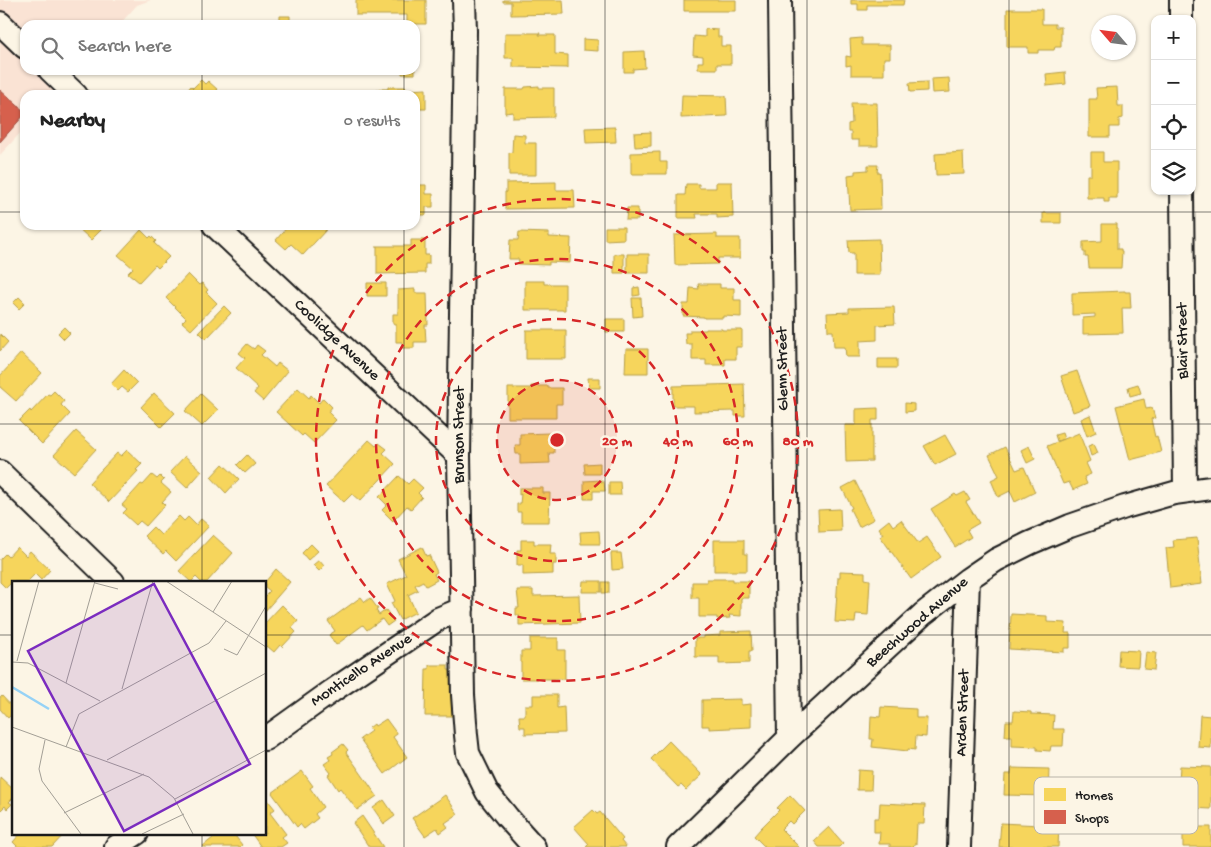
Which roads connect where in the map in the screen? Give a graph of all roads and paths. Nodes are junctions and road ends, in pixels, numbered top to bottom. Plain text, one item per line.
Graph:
1 (464, 0) edge
2 (780, 0) edge
3 (1181, 0) edge
4 (1181, 15) edge
5 (0, 23) edge
6 (20, 42) edge
7 (55, 75) edge
8 (71, 90) edge
9 (1182, 195) edge
10 (219, 230) edge
11 (459, 456) junction
12 (0, 472) edge
13 (1211, 488) edge
14 (1185, 491) junction
15 (968, 579) junction
16 (112, 581) edge
17 (462, 609) junction
18 (267, 734) edge
19 (789, 738) junction
20 (136, 834) edge
21 (116, 847) edge
22 (534, 847) edge
23 (678, 847) edge
24 (960, 847) edge

1 - 11 street, Brunson Street
2 - 19 street, Glenn Street
3 - 4 street
5 - 6 street
7 - 8 street
9 - 14 street, Blair Street
10 - 11 street, Coolidge Avenue
11 - 17 street, Brunson Street
12 - 16 street
13 - 14 street, Beechwood Avenue
14 - 15 street, Beechwood Avenue
15 - 19 street, Beechwood Avenue
15 - 24 street, Arden Street
17 - 18 street, Monticello Avenue
17 - 22 street, Brunson Street
19 - 23 street, Beechwood Avenue
20 - 21 street

